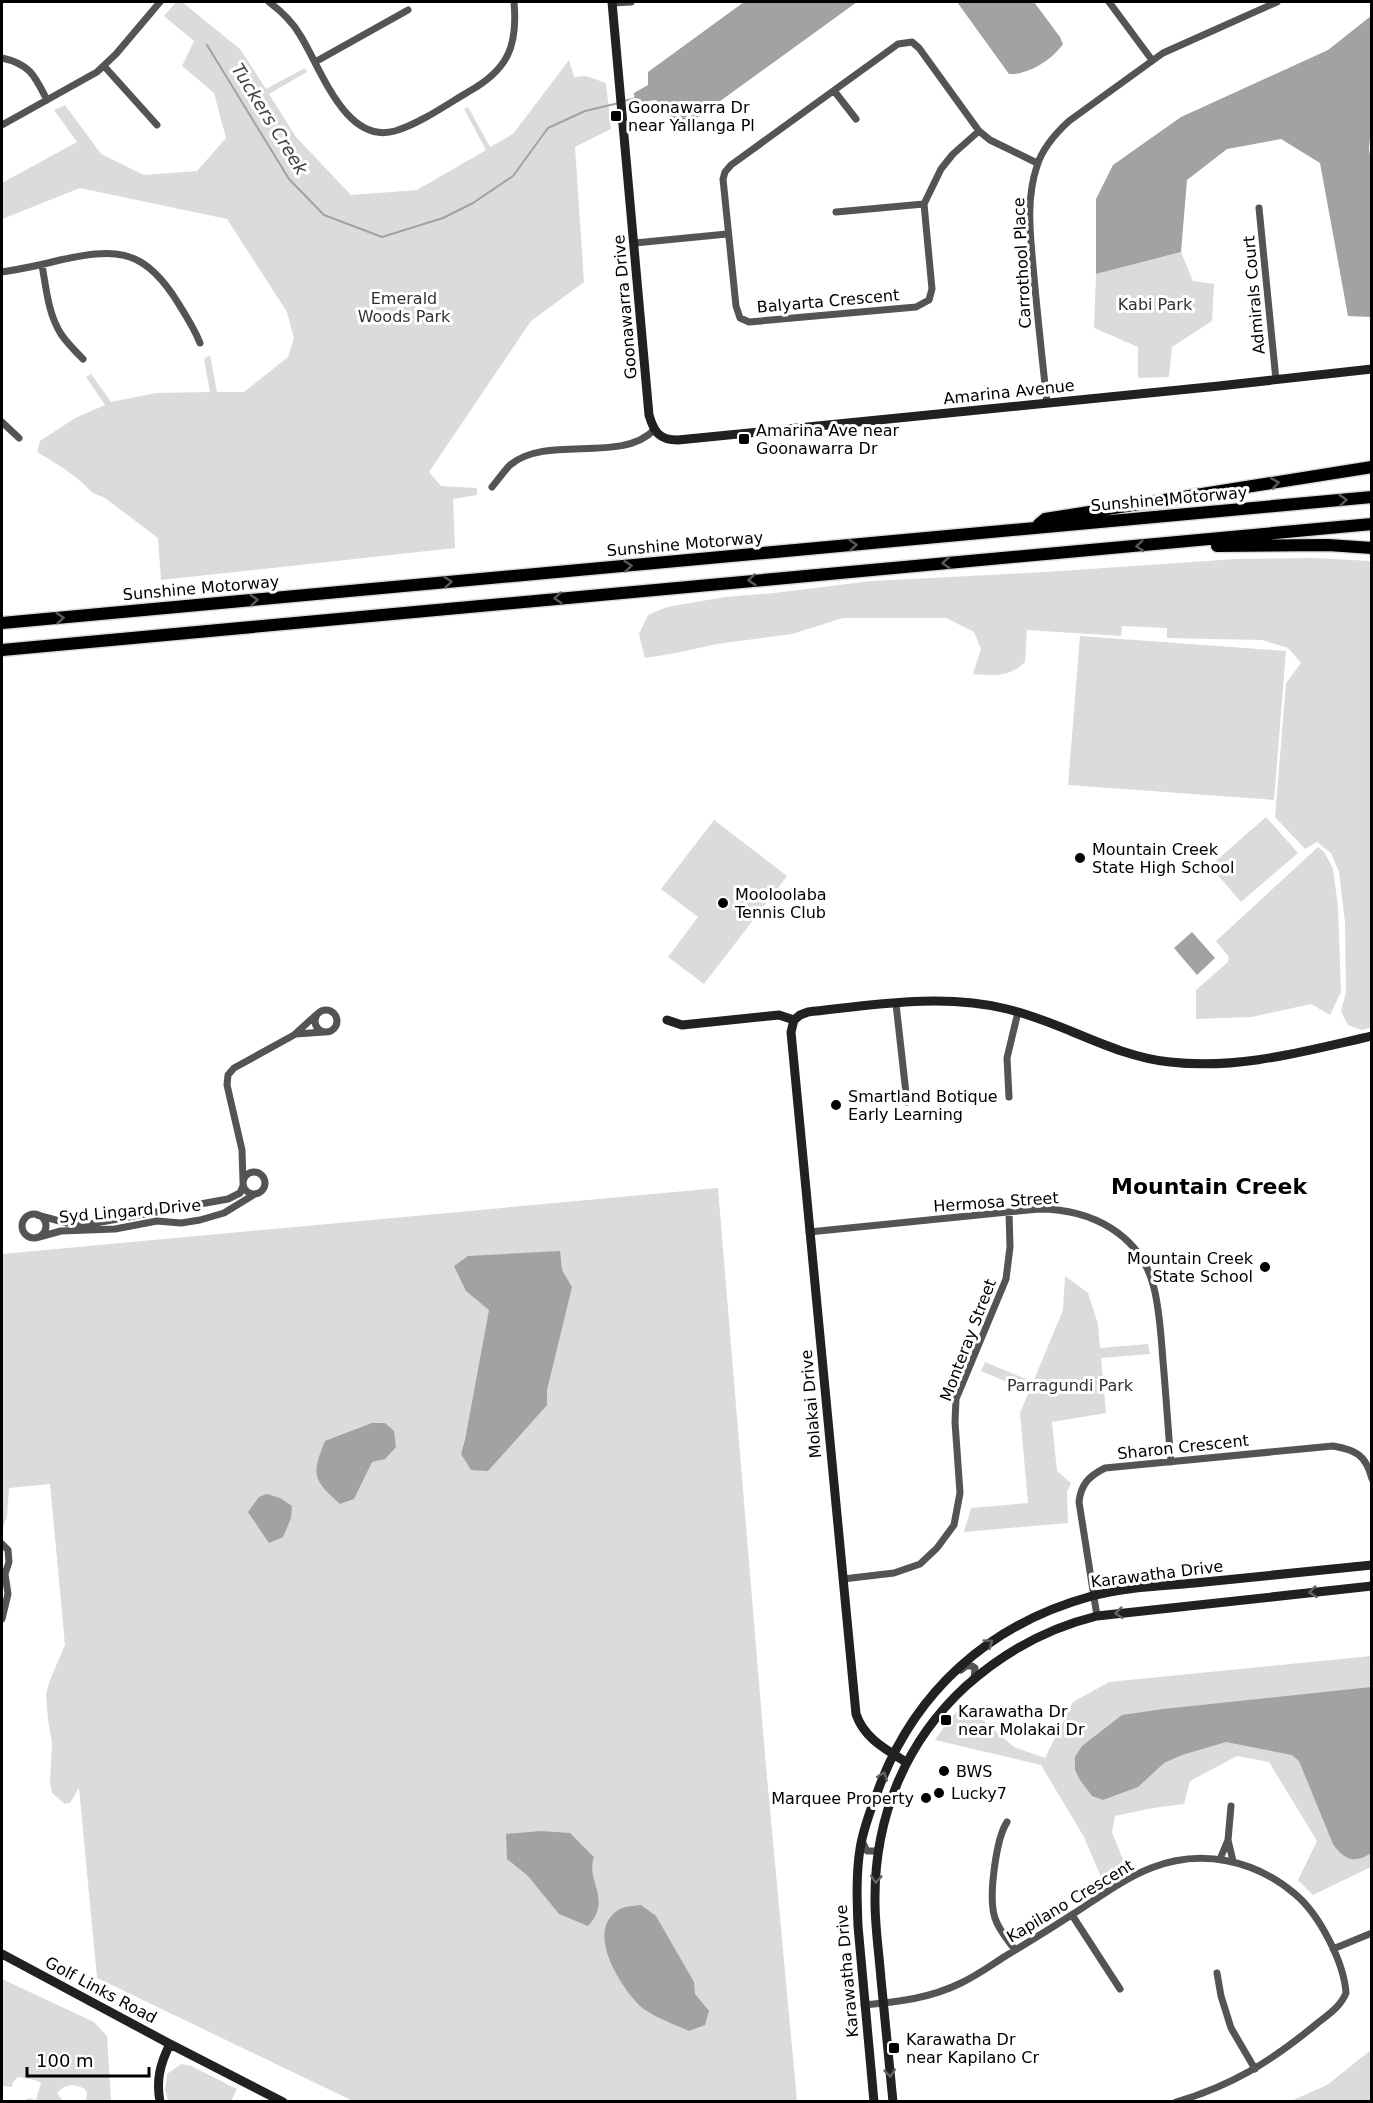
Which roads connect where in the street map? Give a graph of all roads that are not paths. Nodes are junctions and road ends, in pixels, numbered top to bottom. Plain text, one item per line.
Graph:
1 (160, 2) edge
2 (271, 2) edge
3 (514, 2) edge
4 (612, 2) edge
5 (631, 2) edge
6 (1109, 2) edge
7 (1277, 2) edge
8 (408, 10) dead end
9 (2, 58) edge
10 (1152, 60) junction
11 (315, 62) junction
12 (104, 66) junction
13 (835, 92) junction
14 (47, 100) junction
15 (856, 119) dead end
16 (2, 125) edge
17 (158, 125) dead end
18 (979, 131) junction
19 (1037, 163) junction
20 (924, 204) junction
21 (1259, 208) dead end
22 (836, 213) dead end
23 (727, 234) junction
24 (635, 243) junction
25 (42, 265) junction
26 (2, 273) edge
27 (201, 343) dead end
28 (82, 359) dead end
29 (1371, 369) edge
30 (1276, 380) junction
31 (1047, 403) junction
32 (2, 422) edge
33 (654, 430) junction
34 (19, 438) dead end
35 (1371, 467) edge
36 (492, 487) dead end
37 (1371, 497) edge
38 (1371, 524) edge
39 (1034, 528) junction
40 (1199, 541) junction
41 (1371, 548) edge
42 (2, 623) edge
43 (2, 650) edge
44 (896, 1004) junction
45 (1018, 1012) junction
46 (316, 1015) junction
47 (667, 1020) dead end
48 (794, 1020) junction
49 (324, 1032) junction
50 (294, 1035) junction
51 (1371, 1036) edge
52 (1009, 1097) dead end
53 (907, 1102) dead end
54 (242, 1150) junction
55 (258, 1173) junction
56 (243, 1184) junction
57 (255, 1194) junction
58 (1009, 1212) junction
59 (37, 1215) junction
60 (809, 1232) junction
61 (39, 1237) junction
62 (1172, 1462) junction
63 (1371, 1479) edge
64 (2, 1544) edge
65 (1371, 1566) edge
66 (3, 1573) edge
67 (843, 1579) junction
68 (1371, 1586) edge
69 (1094, 1595) junction
70 (1097, 1616) junction
71 (2, 1619) edge
72 (974, 1679) junction
73 (937, 1688) junction
74 (892, 1754) junction
75 (906, 1762) junction
76 (1231, 1806) dead end
77 (1007, 1822) dead end
78 (862, 1839) junction
79 (1228, 1840) junction
80 (880, 1846) junction
81 (1220, 1858) junction
82 (1233, 1861) junction
83 (1072, 1915) junction
84 (1371, 1933) edge
85 (1333, 1949) junction
86 (1015, 1950) junction
87 (2, 1954) edge
88 (1217, 1973) dead end
89 (1120, 1989) dead end
90 (884, 2003) junction
91 (864, 2005) junction
92 (170, 2044) junction
93 (1256, 2069) junction
94 (160, 2102) edge
95 (283, 2102) edge
96 (874, 2102) edge
97 (893, 2102) edge
98 (1176, 2102) edge

1 - 12 street
2 - 11 street
3 - 11 street
4 - 5 street
4 - 24 street, Goonawarra Drive
6 - 10 street
7 - 10 street, Carrothool Place
8 - 11 street
9 - 14 street
10 - 19 street, Carrothool Place
12 - 14 street
12 - 17 street
13 - 15 street
13 - 18 street, Balyarta Crescent
13 - 23 street, Balyarta Crescent
14 - 16 street
18 - 19 street, Balyarta Crescent
18 - 20 street
19 - 31 street, Carrothool Place
20 - 22 street
20 - 23 street, Balyarta Crescent
21 - 30 street, Admirals Court
23 - 24 street
24 - 33 street, Goonawarra Drive
25 - 26 street
25 - 27 street
25 - 28 street
29 - 30 street, Amarina Avenue
30 - 31 street, Amarina Avenue
31 - 33 street, Amarina Avenue
32 - 34 street
33 - 36 street
39 -> 35 highway
39 -> 37 highway, Sunshine Motorway
38 - 40 highway
42 -> 39 highway, Sunshine Motorway
40 - 41 highway
40 -> 43 highway
44 - 45 street
44 - 48 street
44 - 53 street
45 - 51 street
45 - 52 street
46 - 49 street
46 - 49 street
46 - 50 street
47 - 48 street
48 - 60 street, Molakai Drive
49 - 50 street
50 - 54 street
54 - 55 street
54 - 56 street
55 - 56 street
55 - 57 street
56 - 57 street
56 - 59 street, Syd Lingard Drive
57 - 61 street, Syd Lingard Drive
58 - 60 street, Hermosa Street
58 - 62 street, Hermosa Street
58 - 67 street, Monteray Street
59 - 61 street
59 - 61 street
60 - 67 street, Molakai Drive
62 - 63 street, Sharon Crescent
62 - 69 street, Sharon Crescent
64 - 66 street
65 - 69 street, Karawatha Drive
66 - 71 street
67 - 74 street, Molakai Drive
68 -> 70 street, Karawatha Drive
69 - 70 street, Sharon Crescent
73 -> 69 street, Karawatha Drive
70 - 72 street, Karawatha Drive
72 - 73 street, Karawatha Drive
72 - 75 street, Karawatha Drive
73 - 74 street, Karawatha Drive
74 - 75 street, Molakai Drive
78 -> 74 street, Karawatha Drive
75 - 80 street, Karawatha Drive
76 - 79 street
77 - 86 street
78 - 80 street
78 - 91 street, Karawatha Drive
79 - 81 street
79 - 82 street
80 -> 90 street, Karawatha Drive
81 - 82 street, Kapilano Crescent
81 - 83 street, Kapilano Crescent
82 - 85 street, Kapilano Crescent
83 - 86 street, Kapilano Crescent
83 - 89 street
84 - 85 street
85 - 93 street, Kapilano Crescent
86 - 90 street, Kapilano Crescent
87 - 92 street, Golf Links Road
88 - 93 street
90 - 91 street, Kapilano Crescent
90 -> 97 street, Karawatha Drive
91 - 96 street, Karawatha Drive
92 - 94 street
92 - 95 street, Golf Links Road
93 - 98 street, Kapilano Crescent

